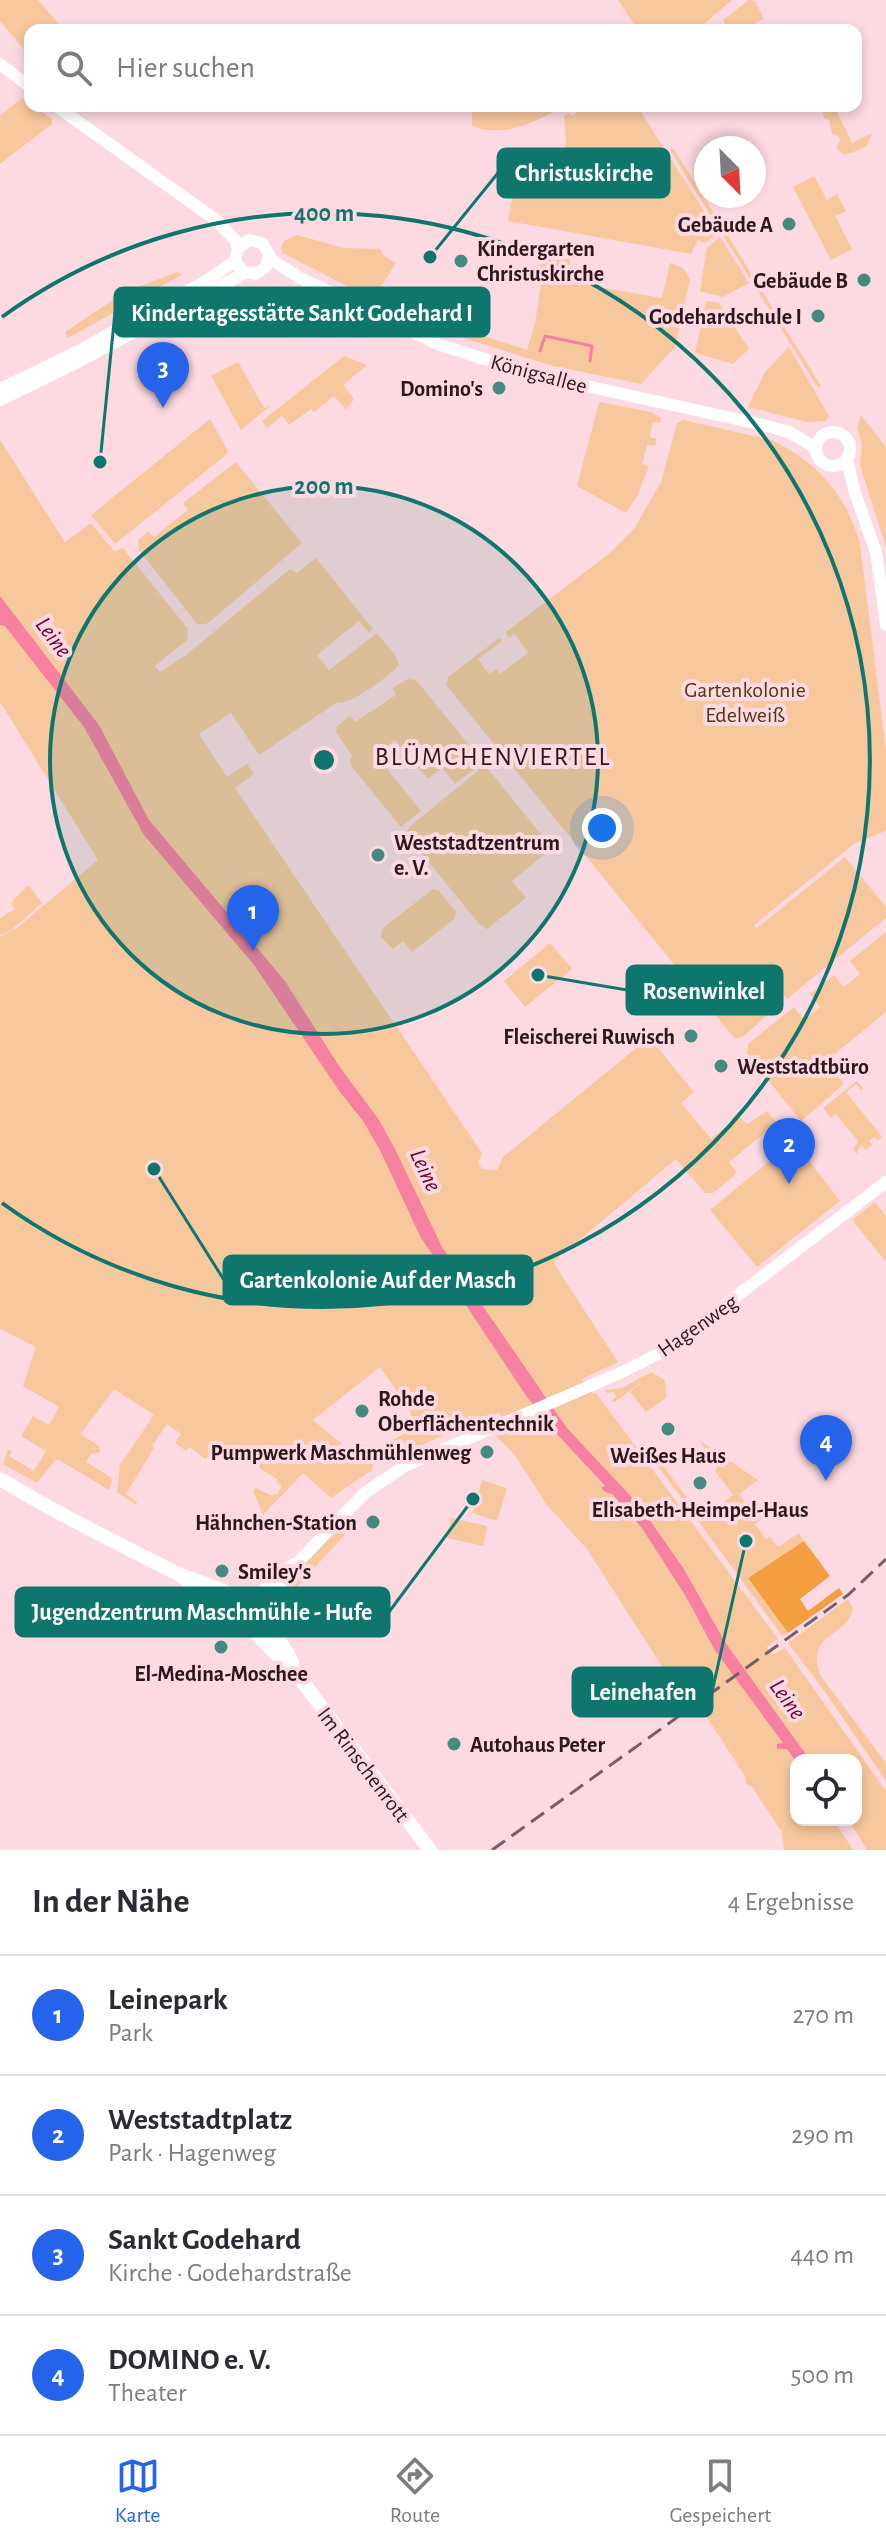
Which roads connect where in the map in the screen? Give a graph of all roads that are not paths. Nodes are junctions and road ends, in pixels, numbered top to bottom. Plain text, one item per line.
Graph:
1 (0, 64) edge
2 (24, 82) edge
3 (64, 112) edge
4 (240, 250) junction
5 (267, 264) junction
6 (245, 273) junction
7 (0, 389) edge
8 (0, 400) edge
9 (789, 432) junction
10 (823, 435) junction
11 (816, 448) junction
12 (841, 463) junction
13 (886, 625) edge
14 (886, 1182) edge
15 (0, 1479) edge
16 (300, 1560) junction
17 (244, 1612) junction
18 (261, 1629) junction
19 (430, 1850) edge

1 - 2 street
3 - 4 street, Königsallee
4 - 5 street, Königsallee
4 - 6 street, Königsallee
4 - 7 street
5 - 6 street, Königsallee
5 - 9 street, Königsallee
6 - 8 street
9 - 10 street, Königsallee
9 - 11 street, Königsallee
10 - 11 street
10 - 12 street, Königsallee
11 - 12 street, Königsallee
12 - 13 street, Königsallee
14 - 16 street, Hagenweg
15 - 17 main road, Im Rinschenrott
16 - 17 street
16 - 18 street
17 - 18 main road, Im Rinschenrott
18 - 19 main road, Im Rinschenrott

